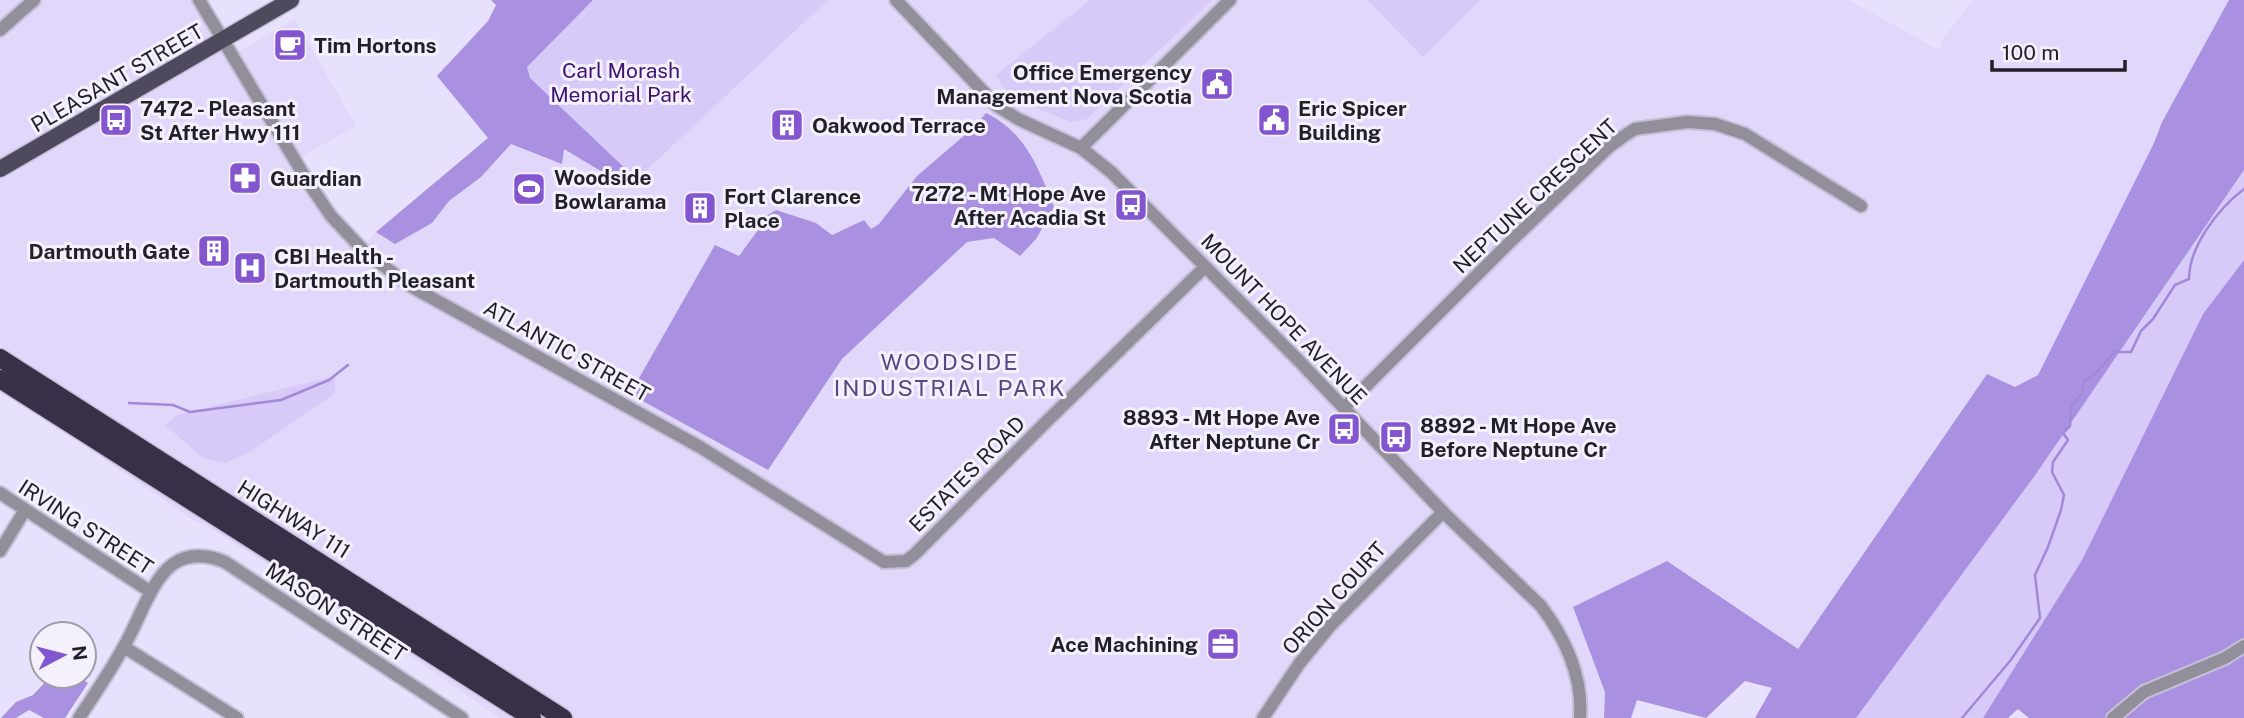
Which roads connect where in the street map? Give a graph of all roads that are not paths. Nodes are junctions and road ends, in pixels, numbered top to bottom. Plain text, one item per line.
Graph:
1 (34, 0) edge
2 (199, 0) edge
3 (291, 0) edge
4 (896, 0) edge
5 (1230, 0) edge
6 (0, 30) edge
7 (223, 41) junction
8 (1081, 148) junction
9 (0, 169) edge
10 (1861, 206) dead end
11 (1205, 267) junction
12 (0, 358) edge
13 (0, 379) edge
14 (1344, 408) junction
15 (0, 493) edge
16 (25, 510) junction
17 (1443, 512) junction
18 (0, 551) edge
19 (906, 561) joint
20 (151, 592) junction
21 (2244, 646) edge
22 (124, 648) junction
23 (79, 718) edge
24 (237, 718) edge
25 (462, 718) edge
26 (532, 718) edge
27 (563, 718) edge
28 (1263, 718) edge
29 (1580, 718) edge
30 (2113, 718) edge

1 - 6 street
2 - 7 street, ATLANTIC STREET
3 - 7 main road, PLEASANT STREET
4 - 8 street, MOUNT HOPE AVENUE
5 - 8 street
7 - 9 main road, PLEASANT STREET
7 - 19 street, ATLANTIC STREET
8 - 11 street, MOUNT HOPE AVENUE
10 - 14 street, NEPTUNE CRESCENT
11 - 14 street, MOUNT HOPE AVENUE
11 - 19 street, ESTATES ROAD
12 - 27 highway, HIGHWAY 111
13 - 26 highway, HIGHWAY 111
14 - 17 street, MOUNT HOPE AVENUE
15 - 16 street, IRVING STREET
16 - 18 street
16 - 20 street, IRVING STREET
17 - 28 street, ORION COURT
17 - 29 street, MOUNT HOPE AVENUE
20 - 22 street
20 - 25 street, MASON STREET
21 - 30 street
22 - 23 street
22 - 24 street

